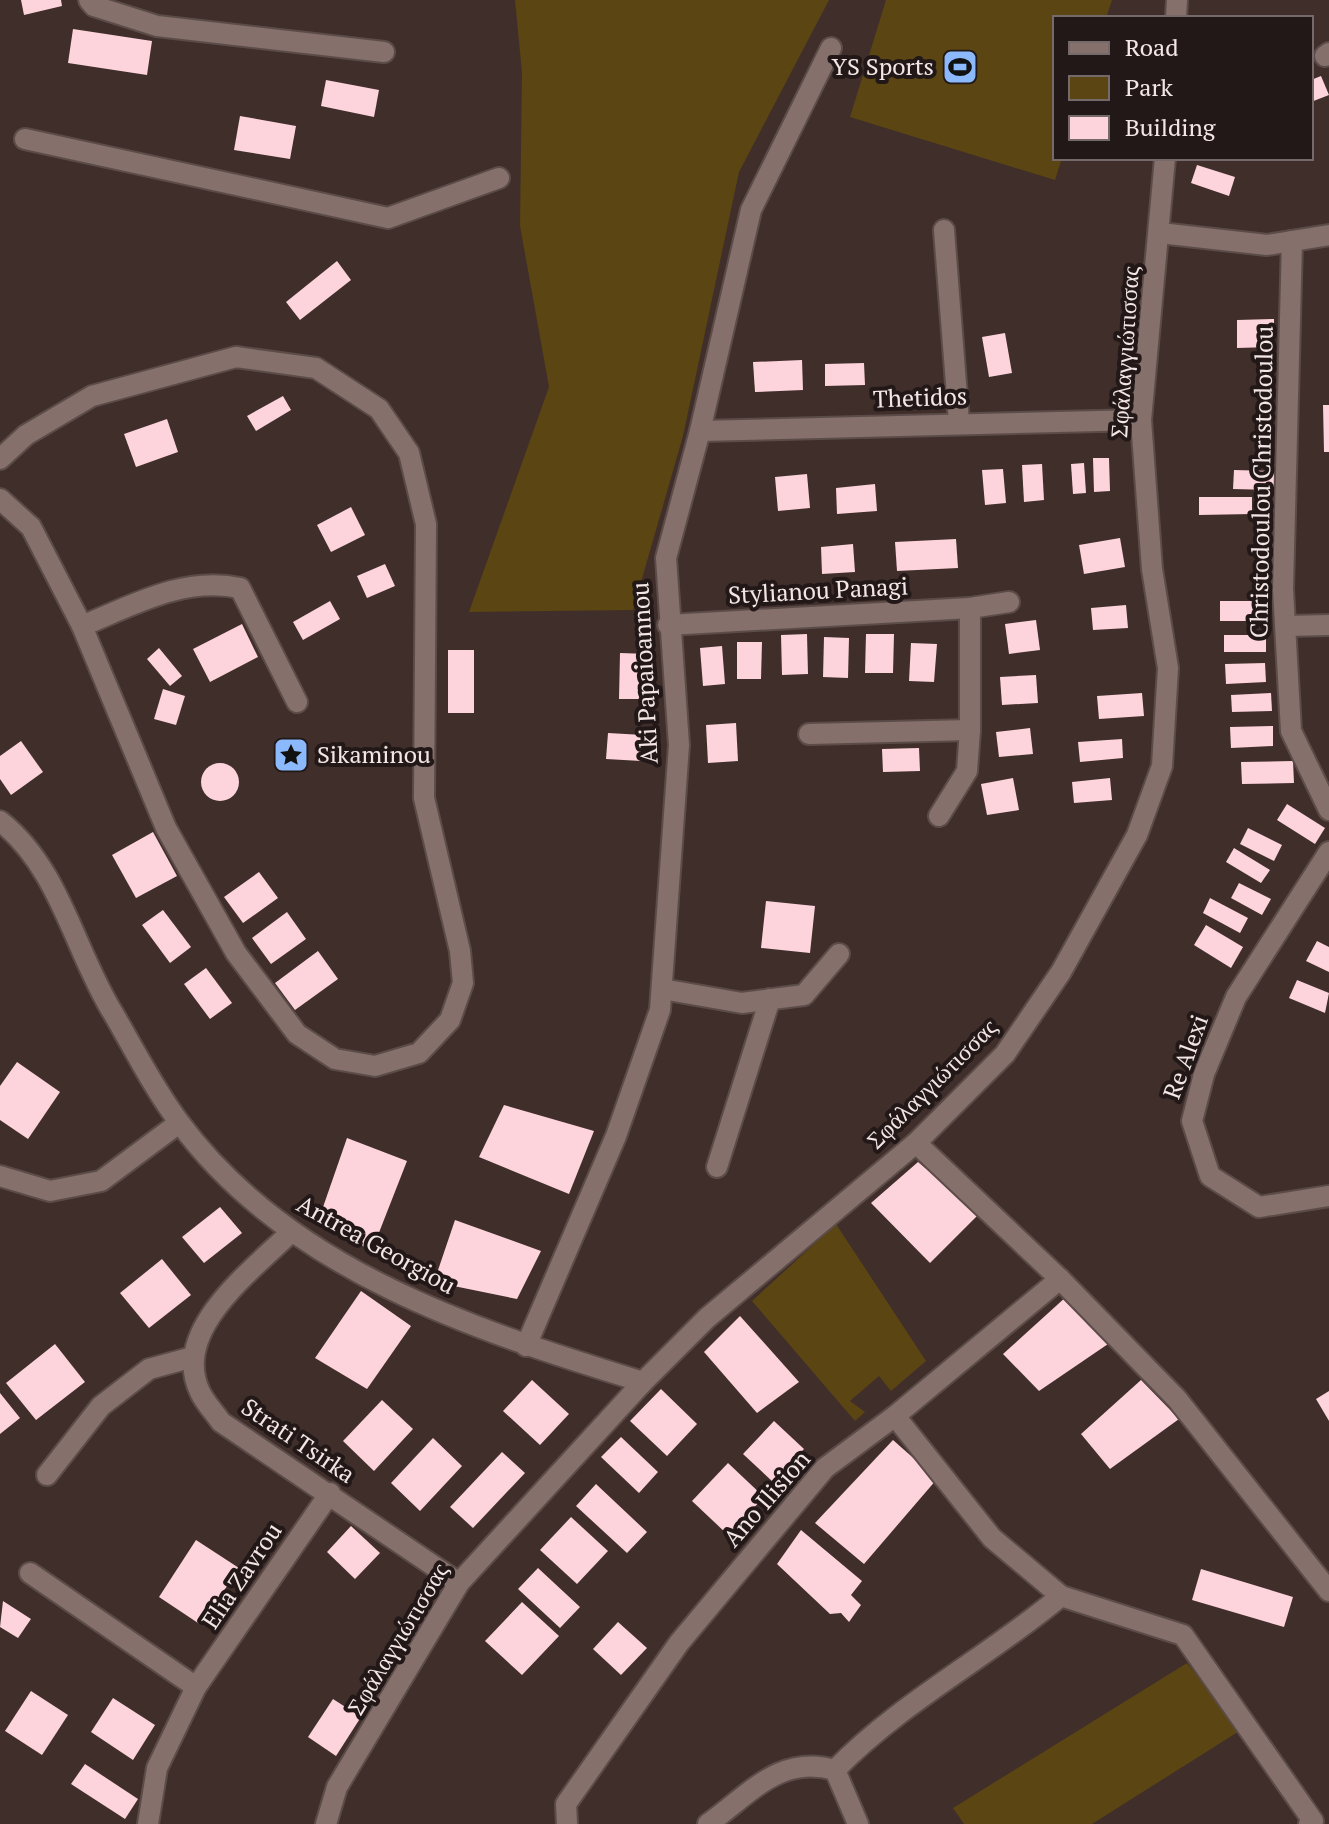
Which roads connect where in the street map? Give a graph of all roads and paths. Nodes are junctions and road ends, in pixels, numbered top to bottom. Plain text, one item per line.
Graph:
1 (89, 0) edge
2 (831, 48) dead end
3 (384, 52) dead end
4 (25, 139) dead end
5 (1165, 160) edge
6 (499, 178) dead end
7 (944, 230) dead end
8 (1160, 233) junction
9 (1329, 235) edge
10 (1292, 241) junction
11 (1141, 420) junction
12 (959, 422) junction
13 (700, 431) junction
14 (0, 459) edge
15 (0, 499) edge
16 (1009, 602) dead end
17 (970, 608) junction
18 (668, 625) junction
19 (1329, 625) edge
20 (82, 626) junction
21 (1286, 626) junction
22 (297, 702) dead end
23 (970, 730) junction
24 (809, 734) dead end
25 (1329, 810) edge
26 (939, 816) dead end
27 (0, 821) edge
28 (1329, 852) edge
29 (839, 954) dead end
30 (662, 989) junction
31 (770, 999) junction
32 (179, 1123) junction
33 (916, 1143) junction
34 (717, 1167) dead end
35 (0, 1176) edge
36 (1329, 1196) edge
37 (291, 1232) junction
38 (1060, 1279) junction
39 (526, 1346) junction
40 (193, 1357) junction
41 (643, 1382) junction
42 (895, 1416) junction
43 (47, 1475) dead end
44 (330, 1493) junction
45 (30, 1573) dead end
46 (459, 1583) junction
47 (1329, 1591) edge
48 (1061, 1596) junction
49 (196, 1687) junction
50 (835, 1770) junction
51 (567, 1814) edge
52 (148, 1824) edge
53 (326, 1824) edge
54 (708, 1824) edge
55 (858, 1824) edge
56 (1309, 1824) edge

1 - 3 street
2 - 13 street, Aki Papaioannou
4 - 6 street
5 - 8 street, Σφάλαγγιώτισσας
7 - 12 street
8 - 10 street
8 - 11 street, Σφάλαγγιώτισσας
9 - 10 street
10 - 21 street, Christodoulou Christodoulou
11 - 12 street, Thetidos
11 - 33 street, Σφάλαγγιώτισσας
12 - 13 street, Thetidos
13 - 18 street, Aki Papaioannou
14 - 20 street
15 - 20 street
16 - 17 street, Stylianou Panagi
17 - 18 street, Stylianou Panagi
17 - 23 street
18 - 30 street, Aki Papaioannou
19 - 21 street
20 - 22 street
21 - 25 street, Christodoulou Christodoulou
23 - 24 street
23 - 26 street
27 - 32 street, Antrea Georgiou
28 - 36 street, Re Alexi
29 - 31 street
30 - 31 street
30 - 39 street, Aki Papaioannou
31 - 34 street
32 - 35 street
32 - 37 street, Antrea Georgiou
33 - 38 street
33 - 41 street, Σφάλαγγιώτισσας
37 - 39 street, Antrea Georgiou
37 - 40 street
38 - 42 street, Ano Ilision
38 - 47 street
39 - 41 street, Antrea Georgiou
40 - 43 street
40 - 44 street, Strati Tsirka
41 - 46 street, Σφάλαγγιώτισσας
42 - 48 street
42 - 51 street, Ano Ilision
44 - 46 street, Strati Tsirka
44 - 49 street, Elia Zavrou
45 - 49 street
46 - 53 street, Σφάλαγγιώτισσας
48 - 50 street
48 - 56 street
49 - 52 street, Elia Zavrou
50 - 54 street
50 - 55 street

